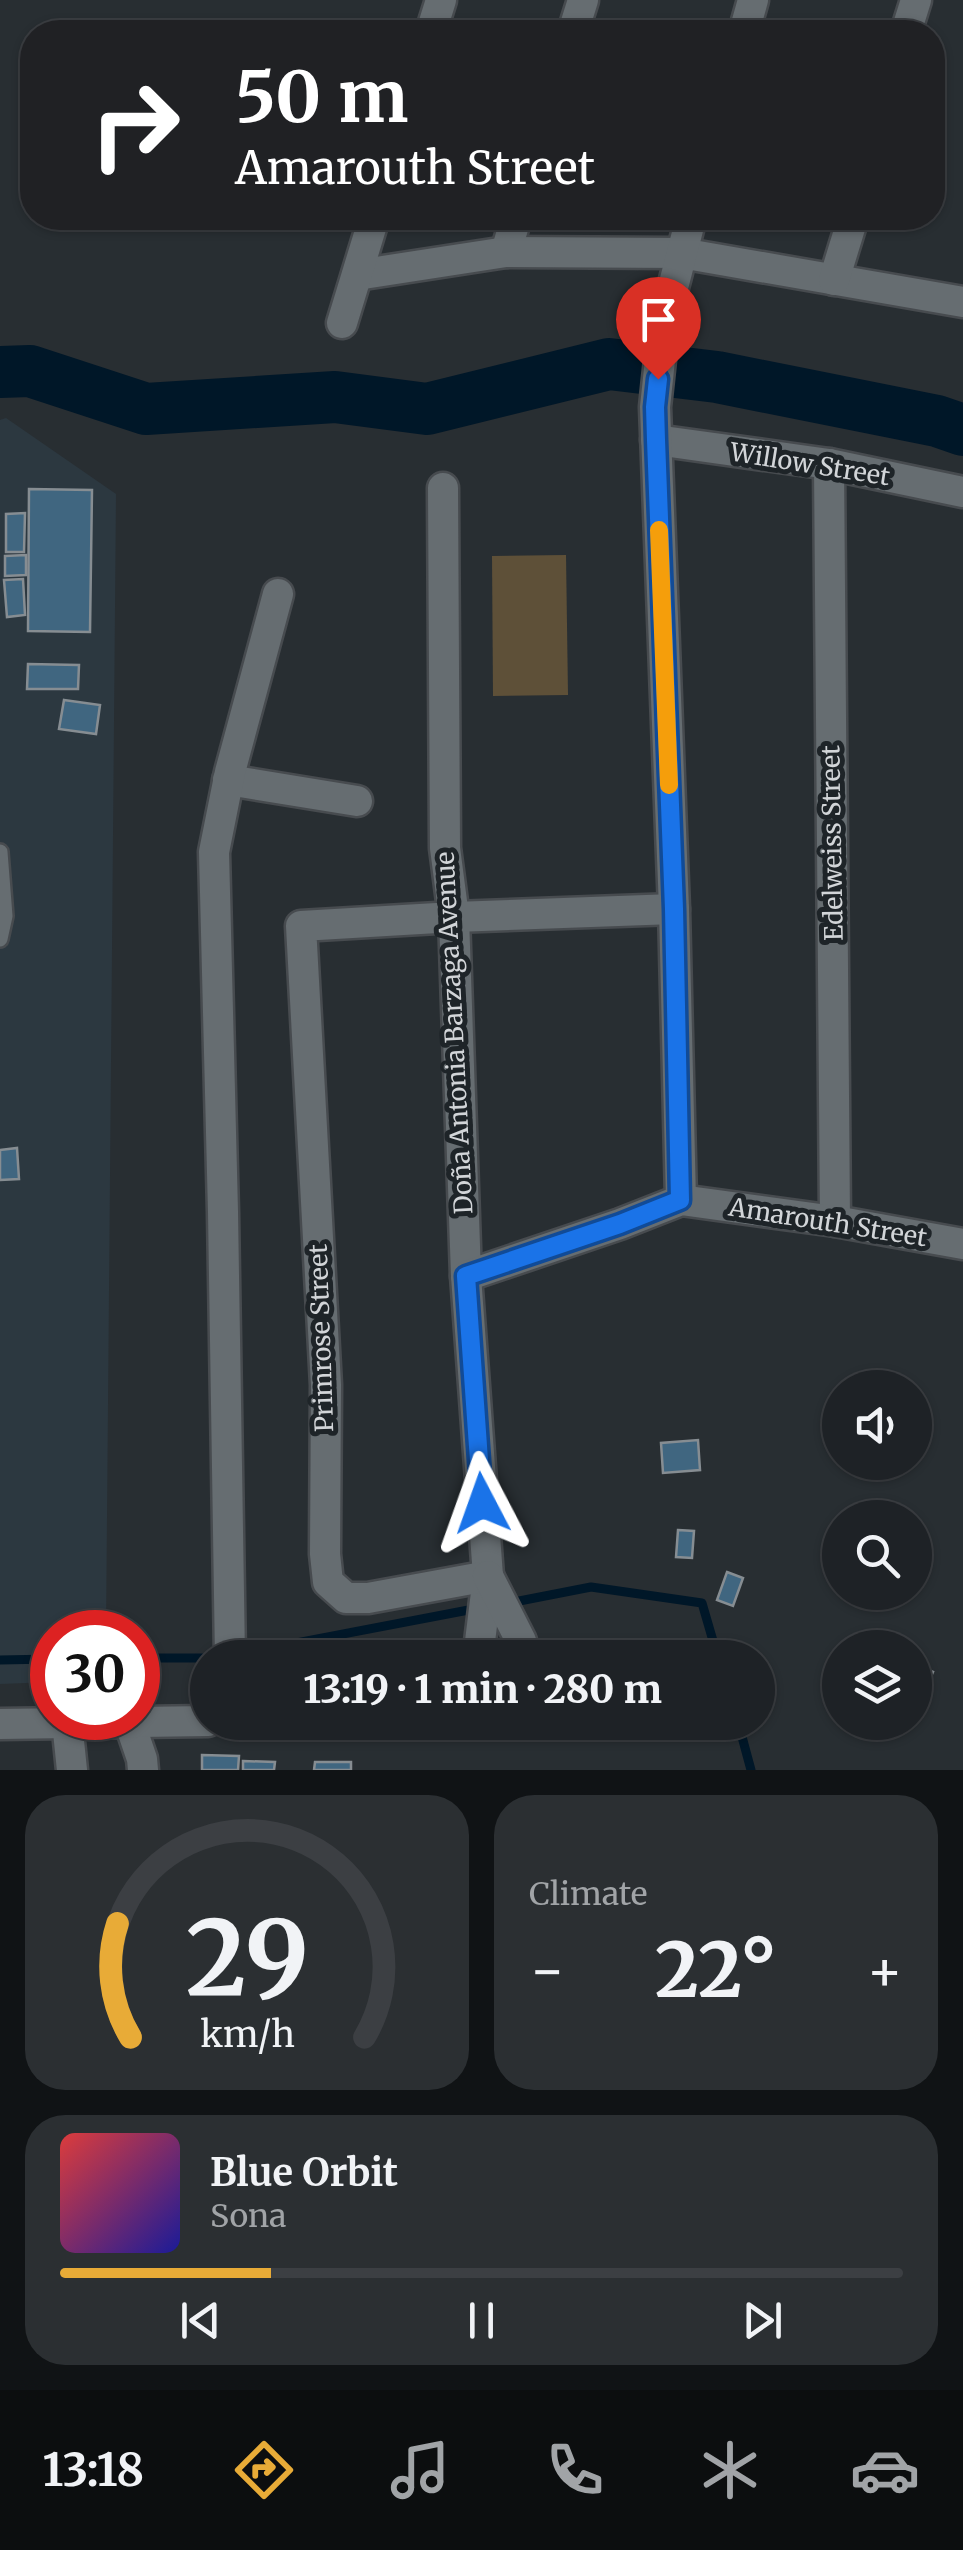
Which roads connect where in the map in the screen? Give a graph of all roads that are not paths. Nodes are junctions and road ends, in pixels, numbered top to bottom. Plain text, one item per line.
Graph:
1 (370, 230) edge
2 (512, 230) edge
3 (689, 230) edge
4 (849, 230) edge
5 (506, 252) junction
6 (682, 253) junction
7 (357, 275) junction
8 (834, 280) junction
9 (963, 302) edge
10 (342, 323) dead end
11 (656, 440) junction
12 (829, 464) junction
13 (442, 488) dead end
14 (963, 492) edge
15 (278, 594) dead end
16 (228, 780) junction
17 (357, 801) dead end
18 (0, 852) edge
19 (674, 909) junction
20 (454, 917) junction
21 (0, 938) edge
22 (680, 1200) junction
23 (836, 1221) junction
24 (963, 1244) edge
25 (466, 1276) junction
26 (488, 1576) junction
27 (230, 1640) edge
28 (480, 1640) edge
29 (520, 1640) edge
30 (160, 1721) edge
31 (190, 1721) edge
32 (30, 1723) edge
33 (0, 1724) edge
34 (68, 1740) edge
35 (136, 1740) edge
36 (72, 1770) edge
37 (143, 1770) edge

1 - 7 street
2 - 5 street
3 - 6 street
4 - 8 street
5 - 6 street
5 - 7 street
6 - 8 street
6 - 11 street
7 - 10 street
8 - 9 street
11 - 12 street, Willow Street
11 - 19 street
12 - 14 street, Willow Street
12 - 23 street, Edelweiss Street
13 - 20 street, Doña Antonia Barzaga Avenue
15 - 16 street
16 - 17 street
16 - 27 street
18 - 21 lane
19 - 20 street
19 - 22 street
20 - 25 street, Doña Antonia Barzaga Avenue
20 - 26 street, Primrose Street
22 - 23 street, Amarouth Street
22 - 25 street, Amarouth Street
23 - 24 street, Amarouth Street
25 - 26 street, Doña Antonia Barzaga Avenue
26 - 28 street, Doña Antonia Barzaga Avenue
26 - 29 street, Doña Antonia Barzaga Avenue
30 - 31 street
32 - 33 street
34 - 36 street
35 - 37 street

